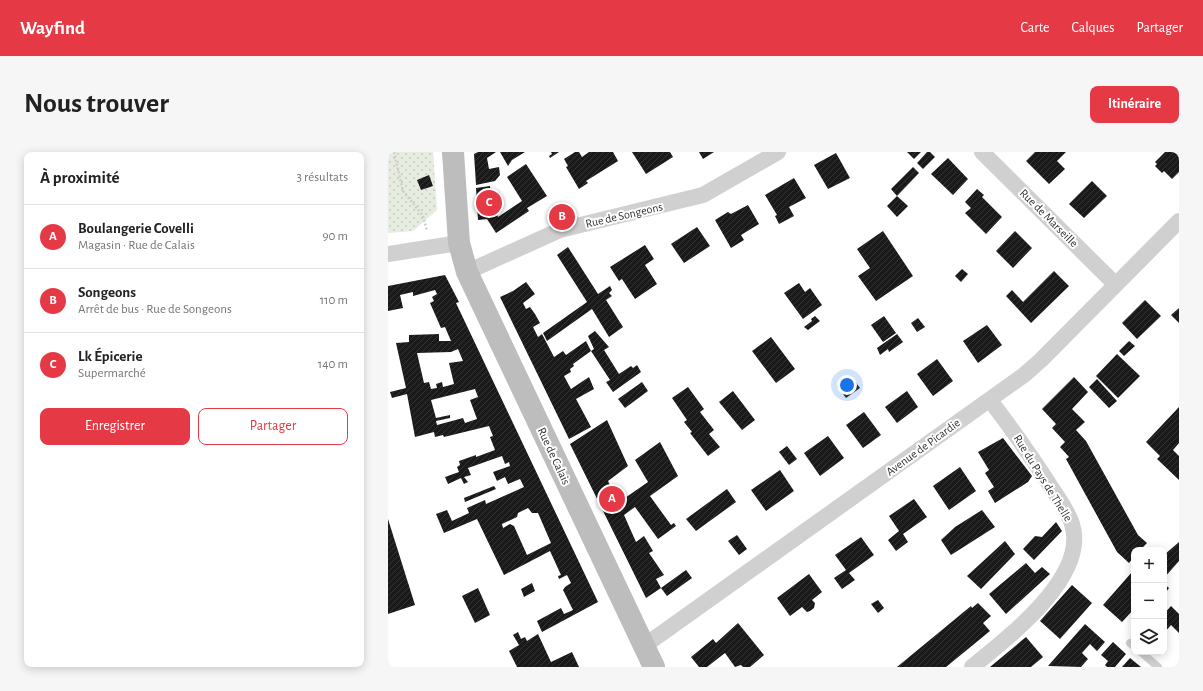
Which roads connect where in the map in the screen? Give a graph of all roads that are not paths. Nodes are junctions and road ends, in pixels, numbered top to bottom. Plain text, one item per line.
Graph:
1 (453, 152) edge
2 (778, 152) edge
3 (982, 152) edge
4 (1179, 221) edge
5 (459, 243) junction
6 (388, 254) edge
7 (467, 272) junction
8 (1115, 284) junction
9 (990, 400) junction
10 (644, 646) junction
11 (1144, 655) edge
12 (654, 667) edge
13 (972, 667) edge
14 (1158, 667) edge

1 - 5 main road, Rue de Calais
2 - 7 street, Rue de Songeons
3 - 8 street, Rue de Marseille
4 - 8 street, Avenue de Picardie
5 - 6 street
5 - 7 main road, Rue de Calais
7 - 10 main road, Rue de Calais
8 - 9 street, Avenue de Picardie
9 - 10 street, Avenue de Picardie
9 - 13 street, Rue du Pays de Thelle
10 - 12 main road, Rue de Calais
11 - 14 lane

